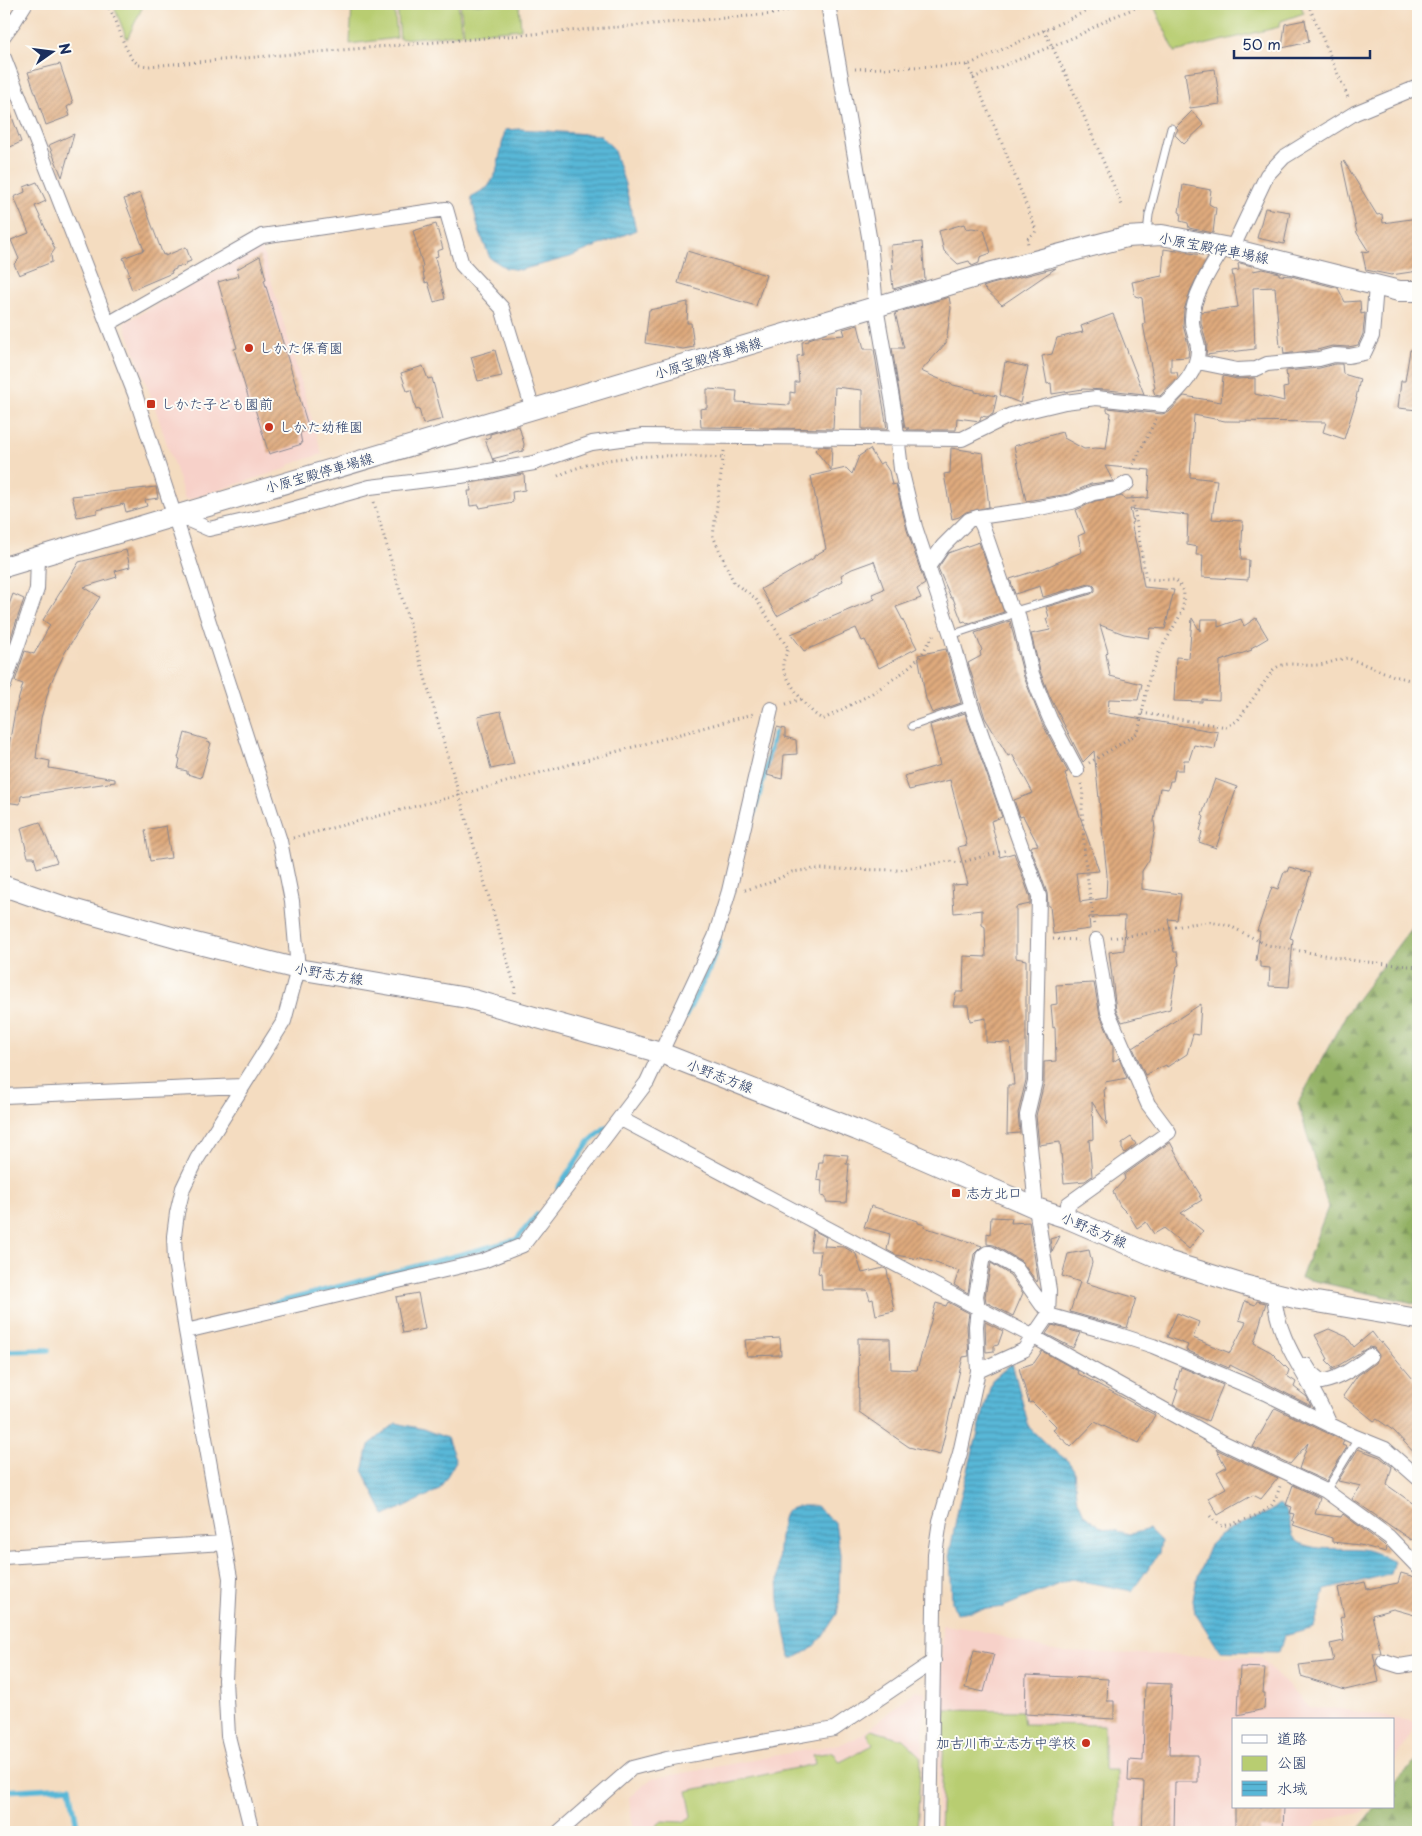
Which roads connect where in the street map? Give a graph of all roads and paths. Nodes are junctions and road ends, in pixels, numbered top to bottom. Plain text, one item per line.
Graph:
1 (25, 4) edge
2 (107, 4) edge
3 (811, 4) edge
4 (828, 4) edge
5 (1102, 4) edge
6 (1145, 4) edge
7 (1308, 4) edge
8 (1044, 30) junction
9 (4, 35) edge
10 (1052, 45) junction
11 (4, 58) edge
12 (968, 66) junction
13 (839, 70) junction
14 (973, 78) junction
15 (1418, 86) edge
16 (1356, 113) junction
17 (1170, 128) dead end
18 (1122, 205) dead end
19 (1146, 236) junction
20 (1228, 248) junction
21 (1038, 260) junction
22 (1376, 286) junction
23 (1418, 291) edge
24 (876, 307) junction
25 (108, 324) junction
26 (1198, 362) junction
27 (1163, 405) junction
28 (533, 410) junction
29 (898, 437) junction
30 (726, 438) junction
31 (723, 458) junction
32 (558, 476) dead end
33 (1127, 484) junction
34 (370, 487) junction
35 (176, 515) junction
36 (978, 517) junction
37 (38, 556) junction
38 (928, 567) junction
39 (4, 568) edge
40 (1090, 589) dead end
41 (1015, 612) junction
42 (946, 619) junction
43 (951, 635) junction
44 (1418, 682) edge
45 (4, 685) edge
46 (802, 699) junction
47 (971, 705) junction
48 (771, 709) junction
49 (1142, 713) junction
50 (912, 726) dead end
51 (1077, 770) junction
52 (459, 795) junction
53 (280, 841) junction
54 (1022, 846) junction
55 (4, 886) edge
56 (729, 891) junction
57 (1038, 939) junction
58 (1096, 940) junction
59 (1418, 967) edge
60 (298, 969) junction
61 (509, 1010) junction
62 (661, 1053) junction
63 (242, 1086) junction
64 (4, 1096) edge
65 (621, 1118) junction
66 (1036, 1208) junction
67 (1067, 1218) junction
68 (1274, 1293) junction
69 (978, 1308) junction
70 (1048, 1312) junction
71 (1418, 1319) edge
72 (1281, 1328) junction
73 (186, 1331) junction
74 (1034, 1337) junction
75 (1370, 1356) dead end
76 (978, 1371) junction
77 (1330, 1425) junction
78 (1361, 1440) junction
79 (1283, 1470) junction
80 (1418, 1478) edge
81 (1326, 1491) junction
82 (1210, 1516) dead end
83 (224, 1542) junction
84 (4, 1556) edge
85 (1418, 1567) edge
86 (934, 1661) junction
87 (1384, 1661) dead end
88 (1418, 1663) edge
89 (252, 1832) edge
90 (559, 1832) edge
91 (930, 1832) edge

1 - 9 street
2 - 3 path
4 - 13 street
5 - 8 path
6 - 10 path
7 - 16 path
8 - 10 path
8 - 12 path
10 - 14 path
10 - 18 path
11 - 25 street
12 - 13 path
12 - 14 path
13 - 24 street
14 - 21 path
15 - 16 street
16 - 20 street
17 - 19 lane
19 - 20 main road, 小原宝殿停車場線
19 - 21 main road, 小原宝殿停車場線
20 - 22 main road, 小原宝殿停車場線
20 - 26 street
21 - 24 main road, 小原宝殿停車場線
22 - 23 main road, 小原宝殿停車場線
22 - 26 street
24 - 28 main road, 小原宝殿停車場線
24 - 29 street
25 - 28 street
25 - 35 street
26 - 27 street
27 - 29 street
27 - 33 path
28 - 35 main road, 小原宝殿停車場線
29 - 30 street
29 - 38 street
30 - 31 path
30 - 34 street
31 - 32 path
31 - 46 path
33 - 36 street
33 - 49 path
34 - 35 street
34 - 52 path
35 - 37 main road, 小原宝殿停車場線
35 - 53 street
36 - 38 street
36 - 41 street
37 - 39 main road, 小原宝殿停車場線
37 - 45 street
38 - 42 street
40 - 41 lane
41 - 43 lane
41 - 51 street
42 - 43 street
42 - 46 path
43 - 47 street
44 - 49 path
46 - 48 path
47 - 50 lane
47 - 54 street
48 - 52 path
48 - 56 street
49 - 51 path
51 - 58 path
52 - 53 path
52 - 61 path
53 - 60 street
54 - 56 path
54 - 57 street
55 - 60 main road, 小野志方線
56 - 62 street
57 - 58 path
57 - 66 street
58 - 59 path
58 - 67 street
60 - 61 main road, 小野志方線
60 - 63 street
61 - 62 main road, 小野志方線
62 - 65 street
62 - 66 main road, 小野志方線
63 - 64 street
63 - 73 street
65 - 69 street
65 - 73 street
66 - 67 main road, 小野志方線
66 - 70 street
67 - 68 main road, 小野志方線
68 - 71 main road, 小野志方線
68 - 72 street
69 - 70 street
69 - 74 street
69 - 76 street
70 - 74 street
70 - 77 street
72 - 75 street
72 - 77 street
73 - 83 street
74 - 76 street
74 - 79 street
76 - 86 street
77 - 78 street
78 - 80 street
78 - 81 lane
79 - 81 street
79 - 82 path
81 - 85 street
83 - 84 street
83 - 89 street
86 - 90 street
86 - 91 street
87 - 88 street

